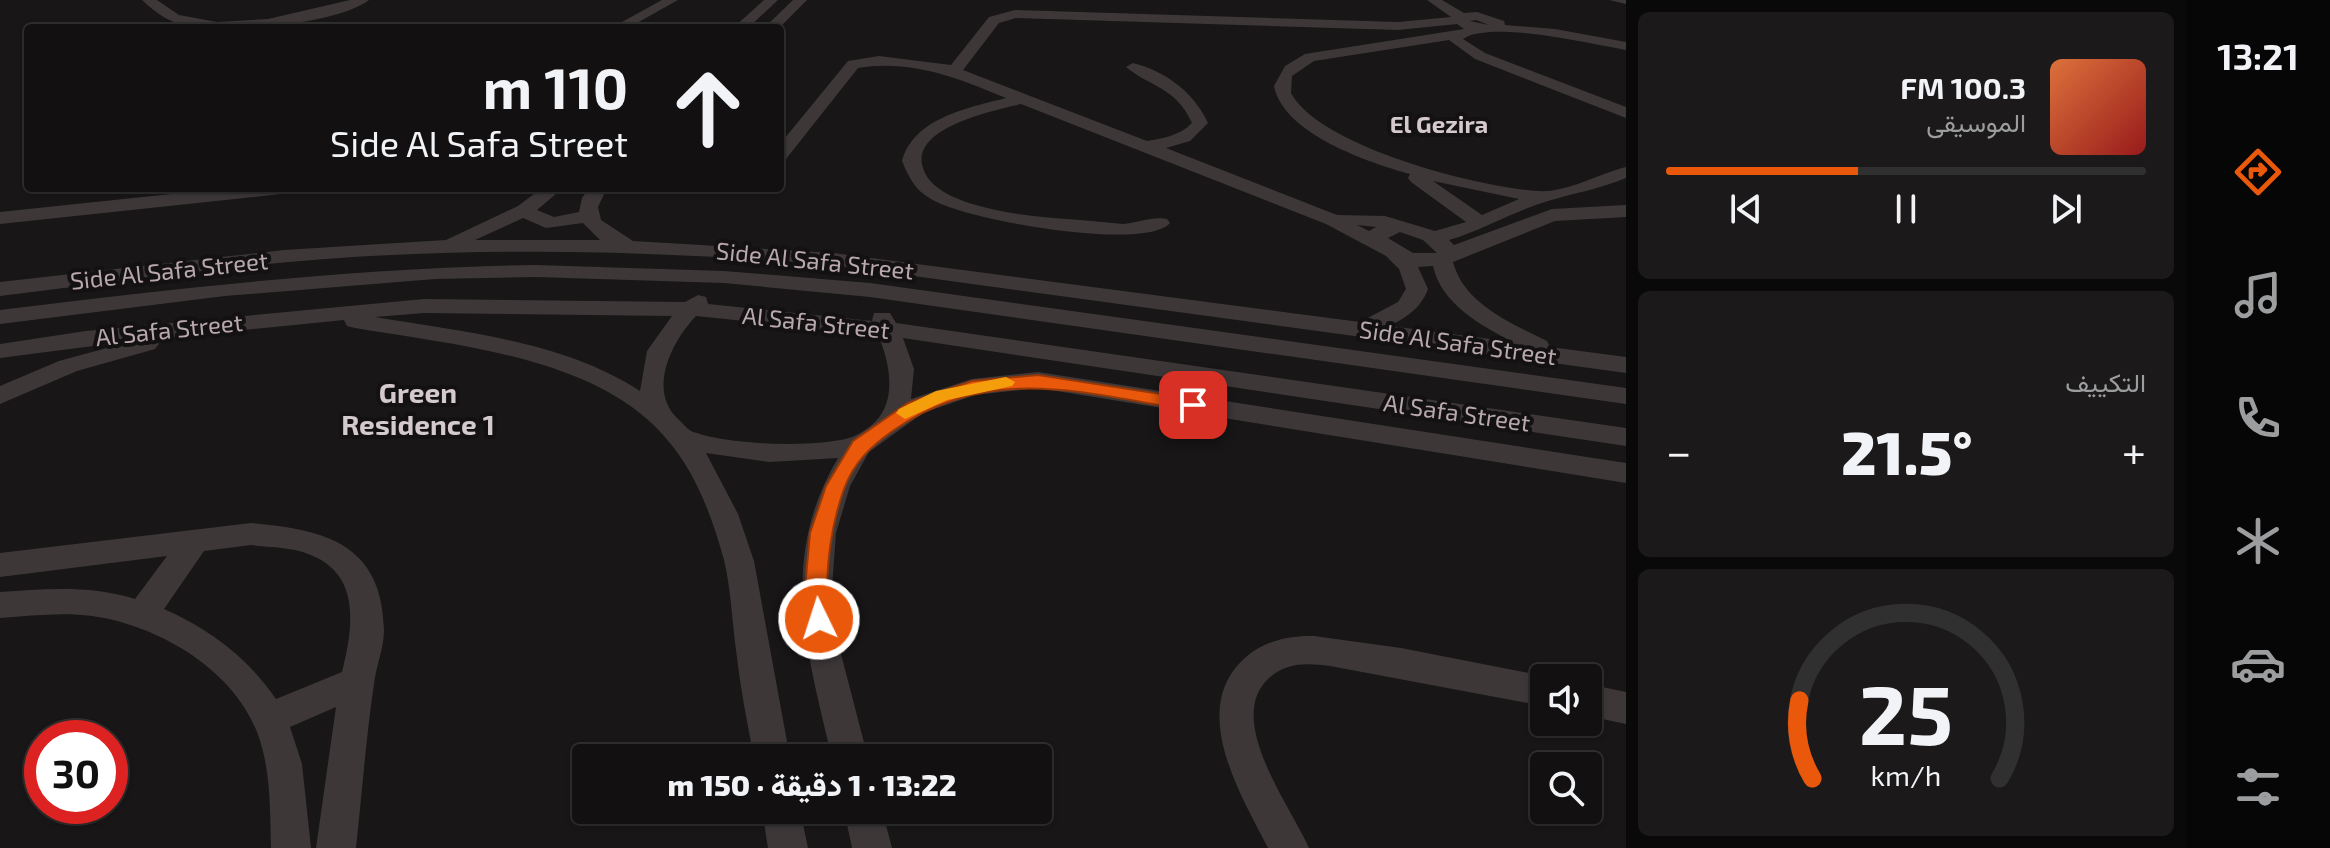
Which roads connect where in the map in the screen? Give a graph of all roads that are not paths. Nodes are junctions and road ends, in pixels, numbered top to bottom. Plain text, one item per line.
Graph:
1 (148, 0) edge
2 (363, 0) edge
3 (380, 0) edge
4 (772, 0) edge
5 (801, 0) edge
6 (1433, 0) edge
7 (1615, 0) edge
8 (1626, 0) edge
9 (679, 1) edge
10 (1471, 1) edge
11 (132, 3) dead end
12 (281, 23) junction
13 (163, 24) edge
14 (277, 24) edge
15 (627, 24) edge
16 (642, 24) edge
17 (745, 24) edge
18 (775, 24) edge
19 (1459, 24) junction
20 (1488, 25) junction
21 (1310, 30) junction
22 (1378, 45) junction
23 (1626, 46) edge
24 (1336, 51) junction
25 (1480, 56) junction
26 (1133, 67) dead end
27 (955, 70) junction
28 (1025, 98) junction
29 (1626, 113) edge
30 (1148, 146) junction
31 (784, 150) edge
32 (1390, 161) junction
33 (1624, 176) edge
34 (138, 192) edge
35 (244, 192) edge
36 (549, 192) edge
37 (596, 192) edge
38 (1540, 197) junction
39 (0, 208) edge
40 (525, 210) junction
41 (1626, 211) edge
42 (587, 216) junction
43 (0, 218) edge
44 (1333, 220) junction
45 (1479, 222) junction
46 (1160, 223) dead end
47 (1395, 227) junction
48 (632, 246) junction
49 (442, 247) junction
50 (1389, 250) junction
51 (1441, 251) junction
52 (724, 277) junction
53 (1417, 286) junction
54 (0, 289) edge
55 (870, 290) junction
56 (1456, 292) junction
57 (1104, 296) junction
58 (690, 309) junction
59 (316, 314) junction
60 (0, 317) edge
61 (1104, 324) junction
62 (212, 325) junction
63 (1366, 328) junction
64 (886, 329) junction
65 (1039, 350) junction
66 (0, 351) edge
67 (1570, 358) junction
68 (1626, 365) edge
69 (1038, 380) junction
70 (1614, 394) edge
71 (0, 396) edge
72 (656, 413) junction
73 (889, 423) junction
74 (680, 437) junction
75 (1626, 437) edge
76 (859, 446) junction
77 (1626, 473) edge
78 (194, 542) junction
79 (0, 565) edge
80 (0, 605) edge
81 (143, 614) junction
82 (357, 682) junction
83 (1530, 688) edge
84 (1602, 703) edge
85 (1626, 708) edge
86 (269, 719) junction
87 (770, 744) edge
88 (846, 744) edge
89 (784, 824) edge
90 (866, 824) edge
91 (291, 848) edge
92 (336, 848) edge
93 (788, 848) edge
94 (872, 848) edge
95 (1289, 848) edge

1 - 12 street
2 - 12 street
3 - 12 street
4 - 17 street
5 - 18 street
6 - 19 street
7 - 8 street
9 - 15 street
9 - 16 street
10 - 20 street
11 - 13 street
12 - 14 street
19 - 20 street
19 - 21 street
19 - 22 street
19 - 25 street
20 - 23 street
21 - 24 street
21 - 27 street
22 - 24 street
22 - 25 street
24 - 32 street
25 - 29 street
26 - 30 street
27 - 28 street
27 - 31 street
28 - 30 street
28 - 46 street
30 - 44 street
32 - 38 street
32 - 45 street
33 - 38 street
34 - 39 street
35 - 43 street
36 - 40 street
37 - 42 street
38 - 45 street
40 - 42 street
40 - 49 street
41 - 51 street
42 - 48 street
44 - 47 street
44 - 50 street
45 - 51 street
47 - 50 street
47 - 51 street
48 - 49 street, Side Al Safa Street
48 - 57 street, Side Al Safa Street
49 - 54 street, Side Al Safa Street
50 - 51 street
50 - 53 street
51 - 56 street
52 - 55 street, Al Safa Street
52 - 58 street
52 - 60 street, Al Safa Street
53 - 56 street
53 - 63 street
55 - 61 street, Al Safa Street
55 - 64 street
56 - 67 street
57 - 61 street
57 - 63 street, Side Al Safa Street
58 - 59 street, Al Safa Street
58 - 64 street, Al Safa Street
58 - 72 street
59 - 62 street, Al Safa Street
59 - 72 street
61 - 70 street, Al Safa Street
62 - 66 street, Al Safa Street
62 - 71 street
63 - 67 street, Side Al Safa Street
64 - 65 street, Al Safa Street
64 - 73 street
65 - 69 street
65 - 75 street, Al Safa Street
67 - 68 street, Side Al Safa Street
67 - 70 street
69 - 73 street
69 - 77 street
72 - 74 street
73 - 76 street
74 - 76 street
74 - 87 street
76 - 88 street
78 - 79 street
78 - 81 street
78 - 82 street
80 - 81 street
81 - 86 street
82 - 86 street
82 - 92 street
83 - 95 street
84 - 85 street
86 - 91 street
89 - 93 street
90 - 94 street

